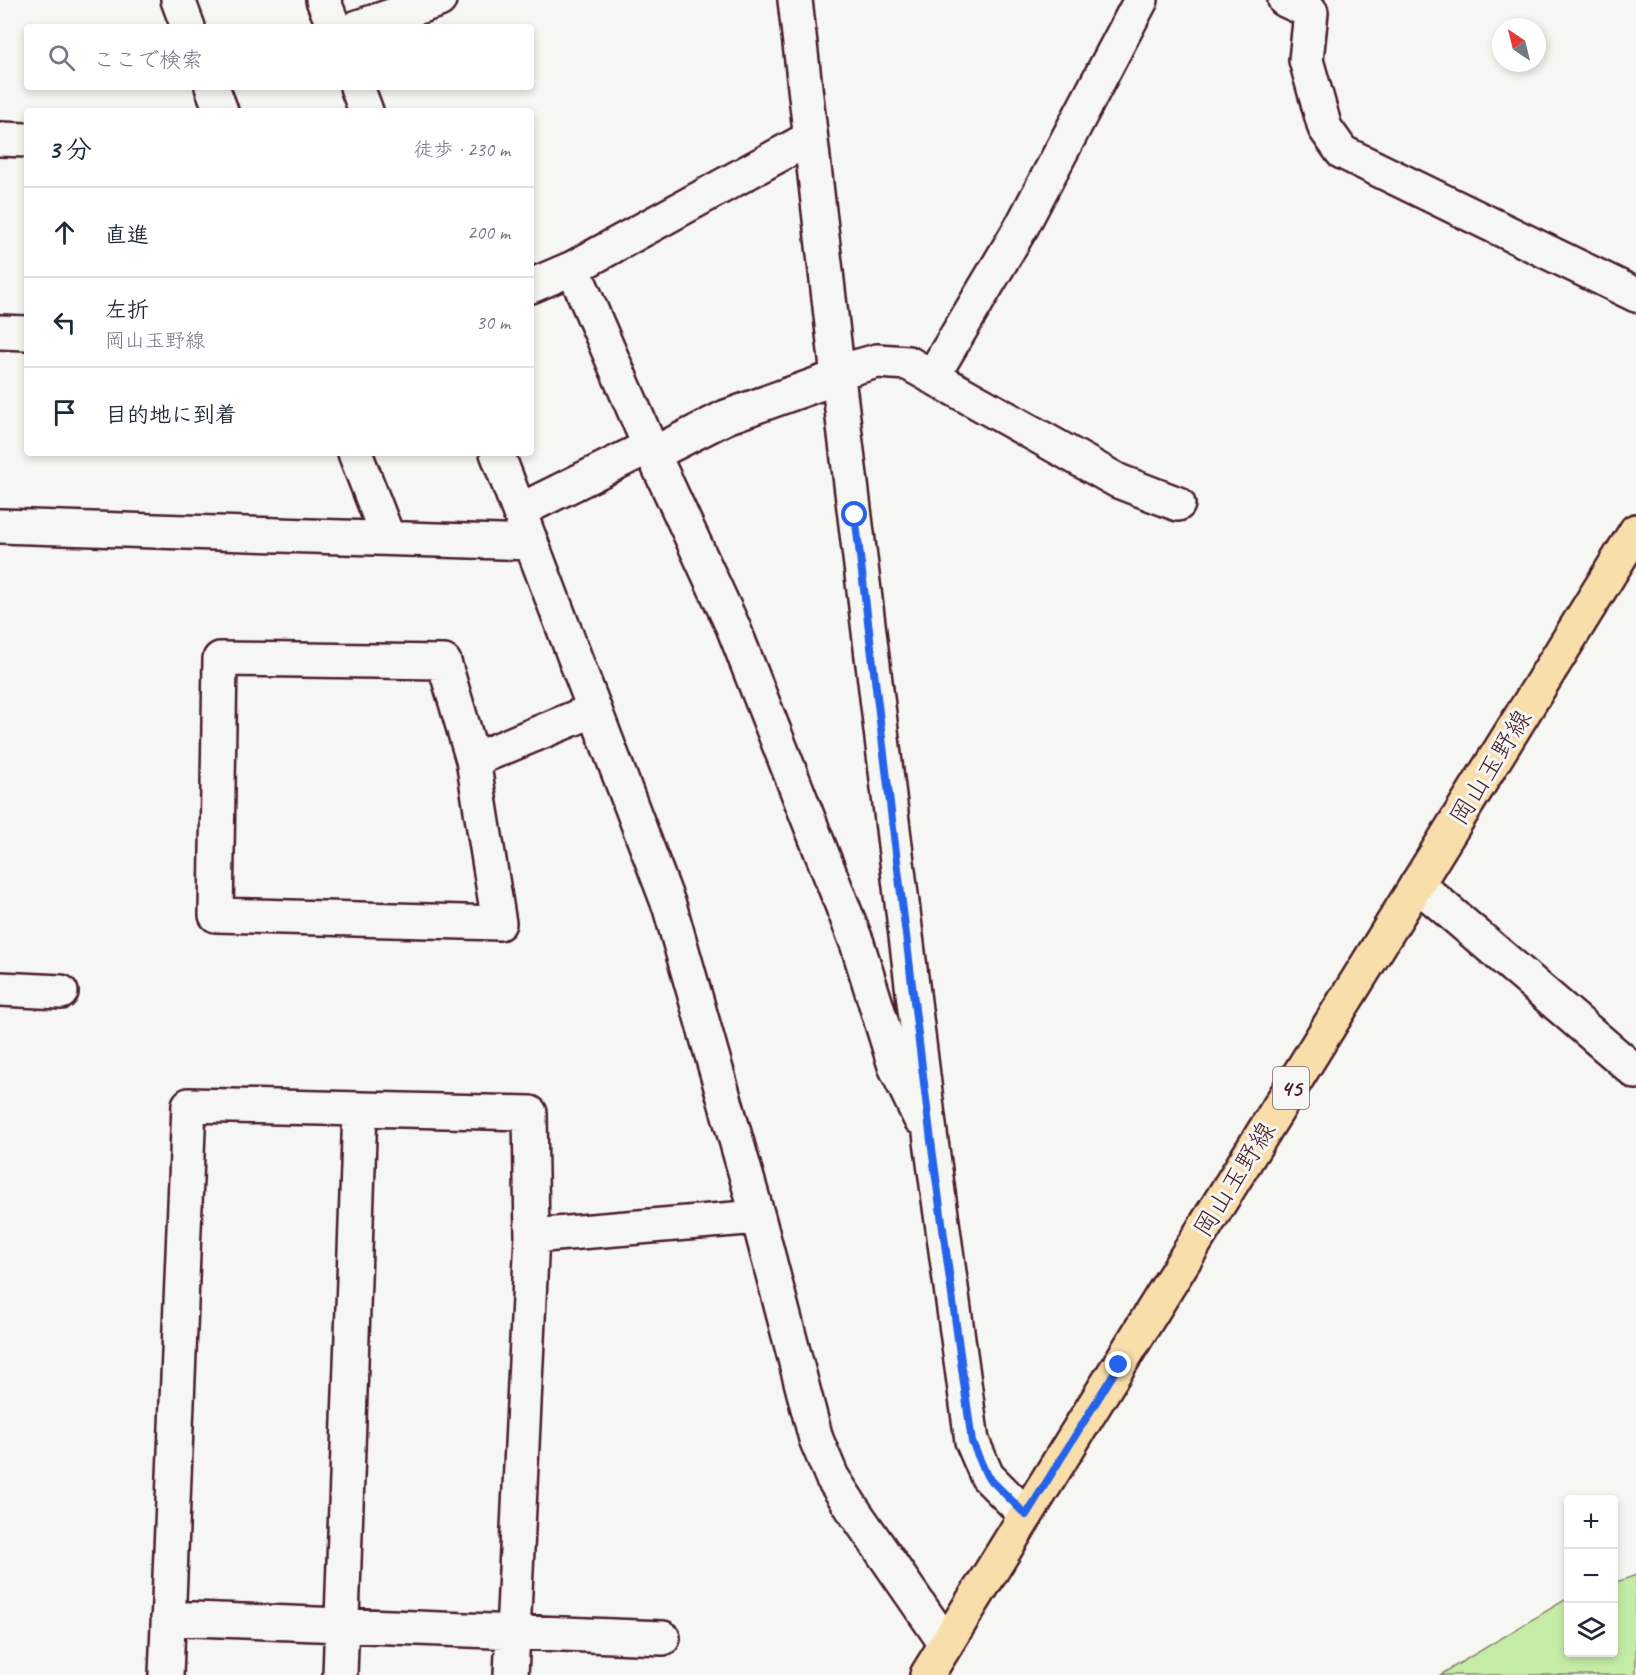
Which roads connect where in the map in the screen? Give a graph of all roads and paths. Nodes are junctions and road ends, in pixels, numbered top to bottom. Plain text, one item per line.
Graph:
1 (178, 0) edge
2 (323, 0) edge
3 (439, 0) edge
4 (795, 0) edge
5 (1141, 0) edge
6 (1303, 4) edge
7 (187, 24) edge
8 (333, 24) edge
9 (367, 24) edge
10 (213, 90) edge
11 (358, 90) edge
12 (220, 108) edge
13 (365, 108) edge
14 (810, 138) junction
15 (0, 140) edge
16 (24, 140) edge
17 (573, 268) junction
18 (534, 285) edge
19 (1636, 295) edge
20 (0, 332) edge
21 (24, 333) edge
22 (838, 374) junction
23 (932, 377) junction
24 (652, 450) junction
25 (356, 456) edge
26 (498, 456) edge
27 (1178, 504) dead end
28 (519, 511) junction
29 (0, 526) edge
30 (1636, 531) edge
31 (388, 538) junction
32 (531, 543) junction
33 (594, 710) junction
34 (473, 760) junction
35 (1417, 884) junction
36 (0, 989) edge
37 (61, 992) dead end
38 (1636, 1072) edge
39 (360, 1110) junction
40 (931, 1141) junction
41 (758, 1217) junction
42 (532, 1236) junction
43 (1026, 1515) junction
44 (168, 1618) junction
45 (342, 1625) junction
46 (513, 1632) junction
47 (663, 1638) dead end
48 (946, 1644) junction
49 (166, 1675) edge
50 (340, 1675) edge
51 (512, 1675) edge
52 (927, 1675) edge

1 - 7 street
2 - 8 street
3 - 9 street
4 - 14 street
5 - 23 street
6 - 19 street
10 - 12 street
11 - 13 street
14 - 17 street
14 - 22 street
15 - 16 street
17 - 18 street
17 - 24 street
20 - 21 street
22 - 23 street
22 - 24 street
22 - 40 street
23 - 27 street
24 - 28 street
24 - 40 street
25 - 31 street
26 - 28 street
28 - 32 street
29 - 31 street
30 - 35 main road, 岡山玉野線 / 45
31 - 32 street
32 - 33 street
33 - 34 street
33 - 41 street
34 - 34 street
35 - 38 street
35 - 43 main road, 岡山玉野線 / 45
36 - 37 street
39 - 42 street
39 - 44 street
39 - 45 street
40 - 43 street
41 - 42 street
41 - 48 street
42 - 46 street
43 - 48 main road, 岡山玉野線 / 45
44 - 45 street
44 - 49 street
45 - 46 street
45 - 50 street
46 - 47 street
46 - 51 street
48 - 52 main road, 岡山玉野線 / 45

